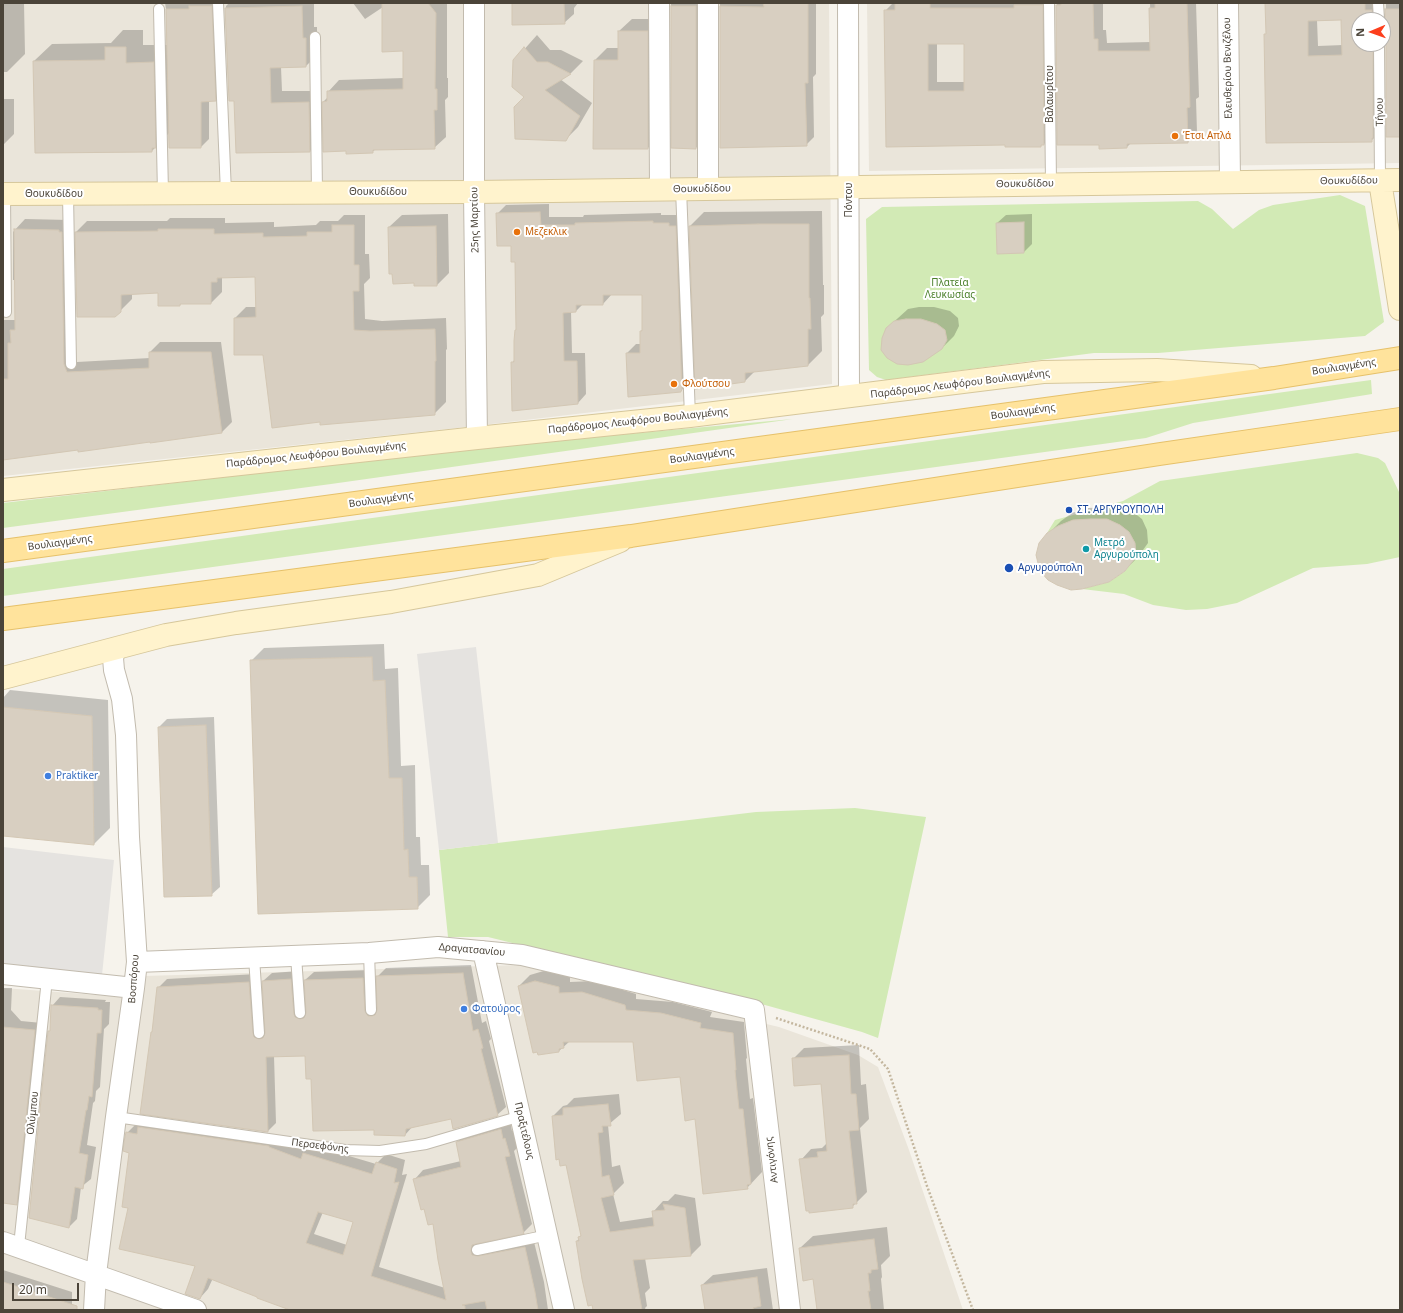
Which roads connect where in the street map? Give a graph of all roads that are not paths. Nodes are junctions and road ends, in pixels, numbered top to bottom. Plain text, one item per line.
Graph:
1 (218, 3) edge
2 (659, 3) edge
3 (708, 3) edge
4 (848, 3) edge
5 (1049, 3) edge
6 (1228, 3) edge
7 (473, 4) edge
8 (159, 9) dead end
9 (315, 37) dead end
10 (1380, 52) edge
11 (1390, 180) edge
12 (1230, 182) junction
13 (1051, 184) junction
14 (849, 187) junction
15 (708, 188) junction
16 (660, 189) junction
17 (681, 189) junction
18 (318, 192) junction
19 (474, 192) junction
20 (164, 193) junction
21 (226, 193) junction
22 (4, 194) edge
23 (68, 194) junction
24 (1400, 309) edge
25 (6, 312) dead end
26 (1400, 358) edge
27 (72, 364) dead end
28 (1274, 378) junction
29 (849, 397) junction
30 (690, 416) junction
31 (1400, 419) edge
32 (477, 438) junction
33 (3, 490) edge
34 (631, 536) junction
35 (3, 551) edge
36 (3, 619) edge
37 (116, 648) junction
38 (3, 678) edge
39 (483, 952) junction
40 (369, 953) junction
41 (296, 956) junction
42 (254, 957) junction
43 (136, 962) junction
44 (3, 974) edge
45 (47, 979) junction
46 (134, 988) junction
47 (371, 1010) dead end
48 (754, 1010) joint
49 (300, 1013) dead end
50 (259, 1033) dead end
51 (521, 1116) junction
52 (116, 1117) junction
53 (548, 1235) junction
54 (11, 1244) edge
55 (477, 1250) dead end
56 (96, 1274) junction
57 (94, 1310) edge
58 (196, 1310) edge
59 (564, 1310) edge
60 (790, 1310) edge

1 - 21 lane
2 - 16 street
3 - 15 street
4 - 14 street, Πόντου
5 - 13 lane, Βαλαωρίτου
6 - 12 street, Ελευθερίου Βενιζέλου
7 - 19 street, 25ης Μαρτίου
8 - 20 lane
9 - 18 lane
10 - 11 lane, Τήνου
11 - 12 main road, Θουκυδίδου
11 - 24 main road
12 - 13 main road, Θουκυδίδου
13 - 14 main road, Θουκυδίδου
14 - 15 main road, Θουκυδίδου
14 - 29 street, Πόντου
15 - 17 main road, Θουκυδίδου
16 - 17 main road, Θουκυδίδου
16 - 19 main road, Θουκυδίδου
17 - 30 lane
18 - 19 main road, Θουκυδίδου
18 - 21 main road, Θουκυδίδου
19 - 32 street, 25ης Μαρτίου
20 - 21 main road, Θουκυδίδου
20 - 23 main road, Θουκυδίδου
22 - 23 main road, Θουκυδίδου
22 - 25 lane
23 - 27 lane
26 - 28 main road, Βουλιαγμένης
28 - 29 main road, Παράδρομος Λεωφόρου Βουλιαγμένης
28 - 35 main road, Βουλιαγμένης
29 - 30 main road, Παράδρομος Λεωφόρου Βουλιαγμένης
30 - 32 main road, Παράδρομος Λεωφόρου Βουλιαγμένης
31 - 34 main road
32 - 33 main road, Παράδρομος Λεωφόρου Βουλιαγμένης
34 - 36 main road
34 - 37 main road
37 - 38 main road
37 - 43 street, Βοσπόρου
39 - 40 street, Δραγατσανίου
39 - 48 street, Δραγατσανίου
39 - 51 street, Πραξιτέλους
40 - 41 street, Δραγατσανίου
40 - 47 lane
41 - 42 street, Δραγατσανίου
41 - 49 lane
42 - 43 street, Δραγατσανίου
42 - 50 lane
43 - 46 street, Βοσπόρου
44 - 45 street
45 - 46 street
45 - 54 lane, Ολύμπου
46 - 52 street, Βοσπόρου
48 - 60 street, Αντιγόνης
51 - 52 lane, Περσεφόνης
51 - 53 street, Πραξιτέλους
52 - 56 street, Βοσπόρου
53 - 55 lane
53 - 59 street, Πραξιτέλους
54 - 56 street
56 - 57 street, Βοσπόρου
56 - 58 street

